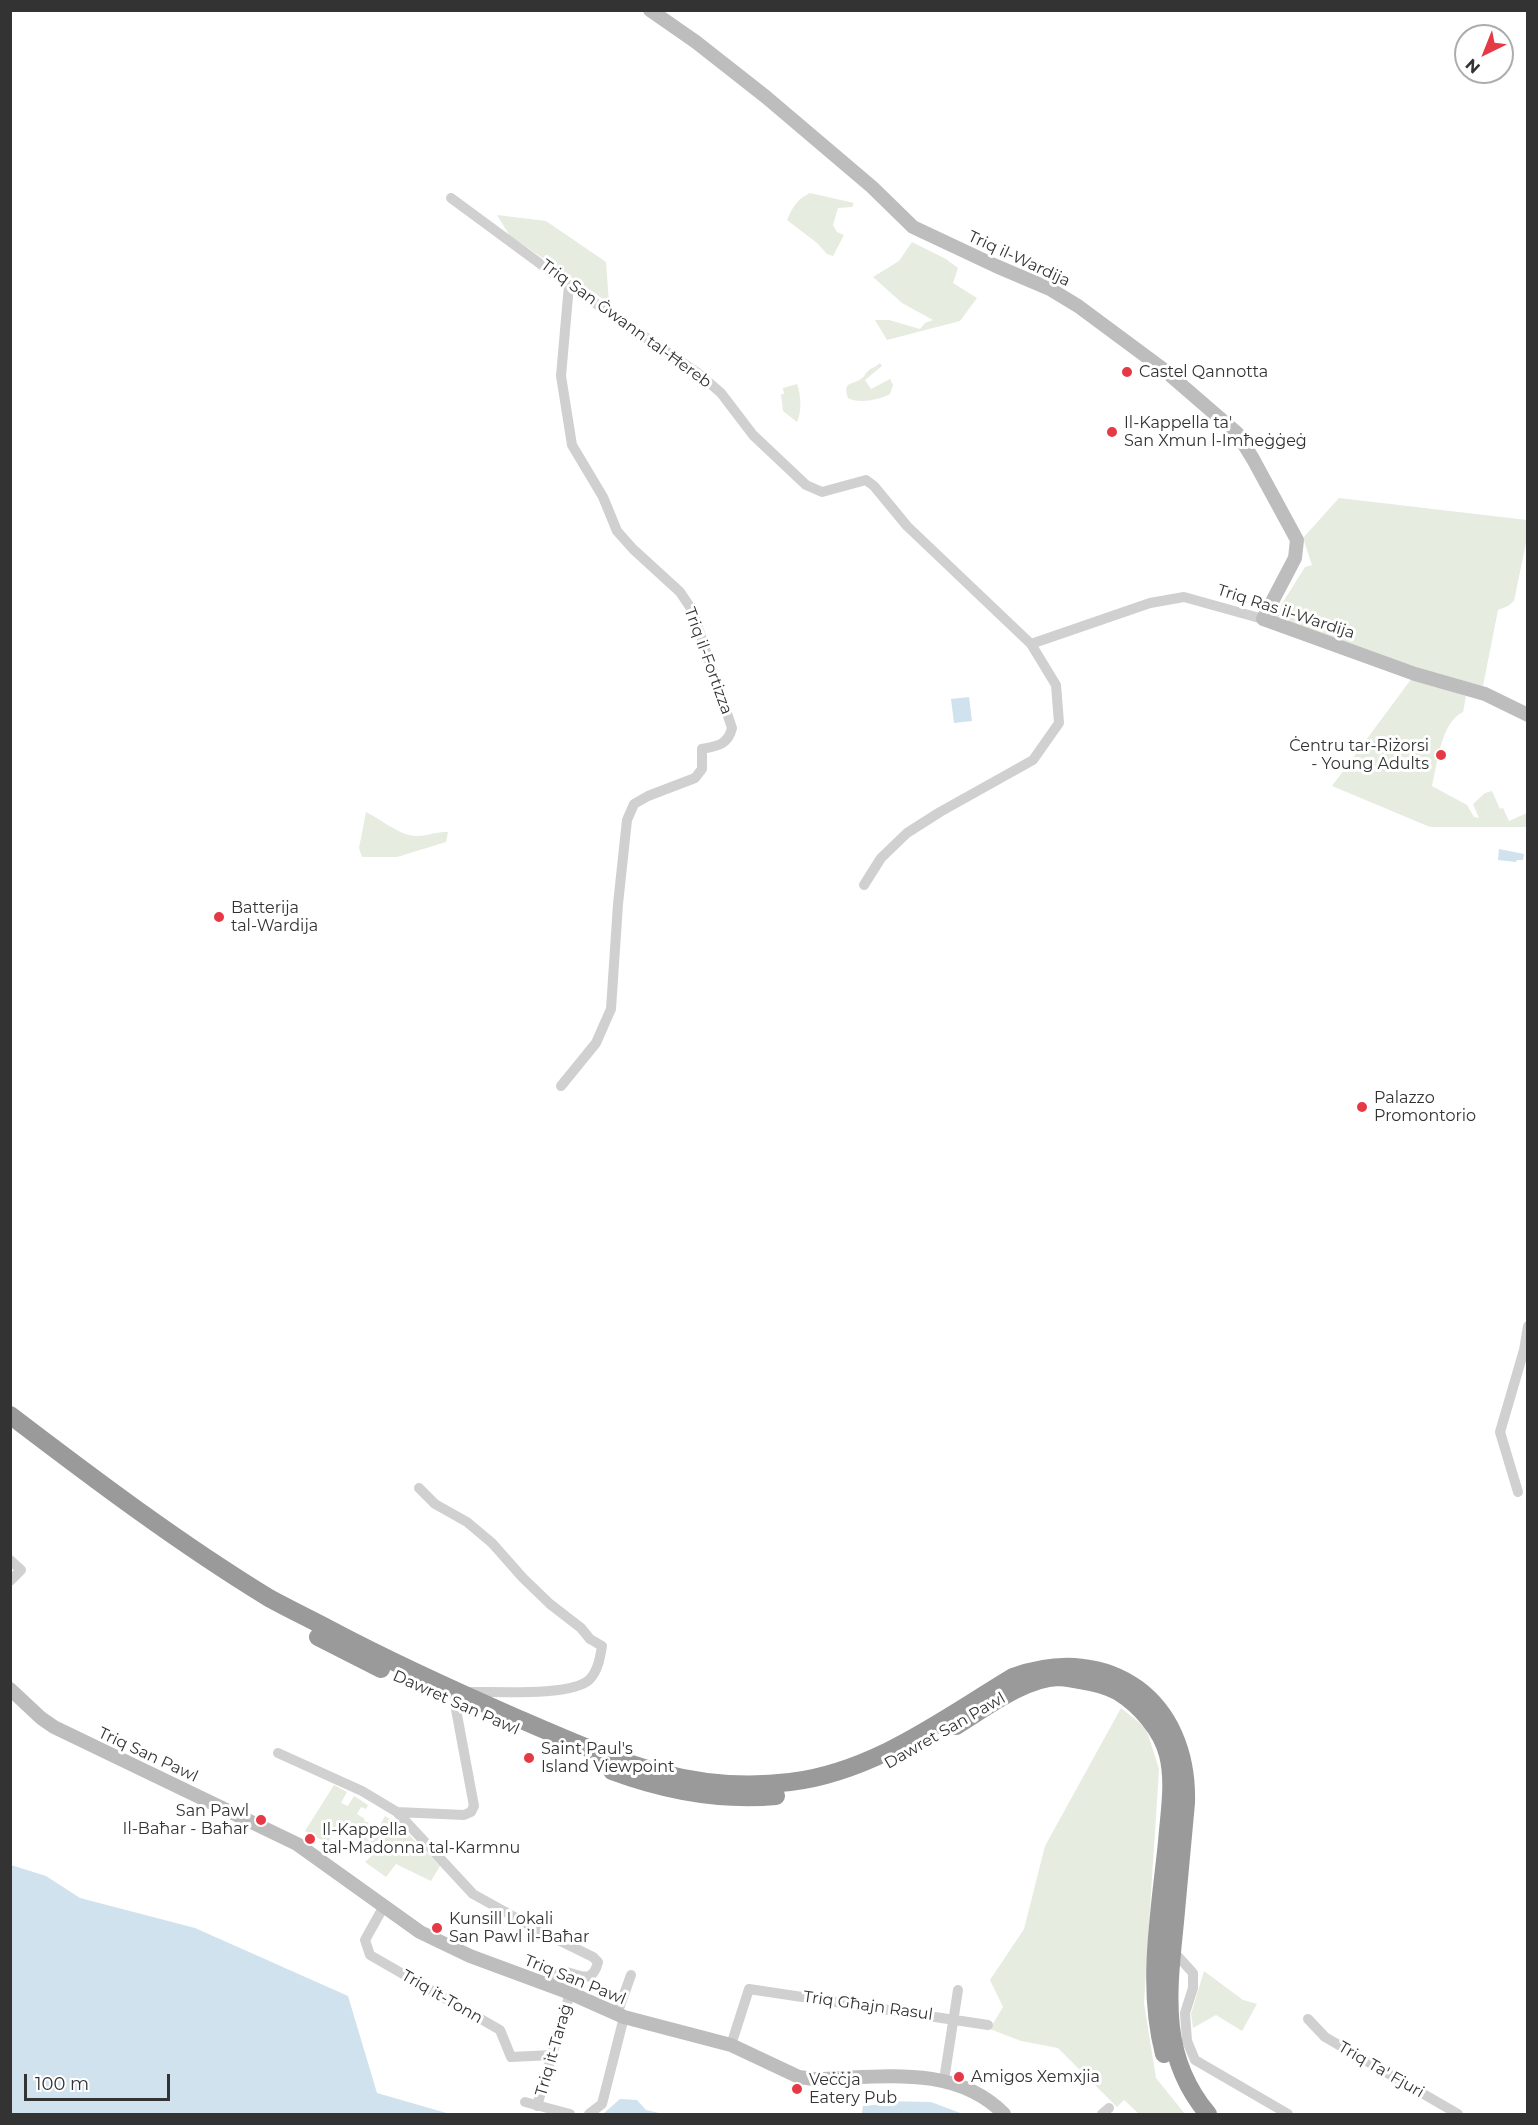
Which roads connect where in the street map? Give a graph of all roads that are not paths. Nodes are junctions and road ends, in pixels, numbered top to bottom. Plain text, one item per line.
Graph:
1 (650, 10) edge
2 (451, 198) dead end
3 (569, 285) junction
4 (1263, 619) junction
5 (1031, 644) junction
6 (1527, 715) edge
7 (864, 885) dead end
8 (561, 1086) dead end
9 (1527, 1326) edge
10 (10, 1415) edge
11 (10, 1430) edge
12 (420, 1488) dead end
13 (1518, 1492) dead end
14 (10, 1560) edge
15 (10, 1581) edge
16 (10, 1689) edge
17 (455, 1698) junction
18 (278, 1753) dead end
19 (397, 1812) junction
20 (384, 1906) junction
21 (1171, 1949) junction
22 (631, 1975) dead end
23 (1170, 1975) junction
24 (549, 1987) junction
25 (1193, 1988) junction
26 (1156, 1989) junction
27 (958, 1990) dead end
28 (570, 1993) junction
29 (620, 2016) junction
30 (954, 2019) junction
31 (1308, 2019) dead end
32 (988, 2025) dead end
33 (731, 2045) junction
34 (552, 2055) junction
35 (944, 2080) junction
36 (525, 2102) dead end
37 (537, 2106) junction
38 (570, 2115) edge
39 (589, 2115) edge
40 (1004, 2115) edge
41 (1194, 2115) edge
42 (1208, 2115) edge
43 (1288, 2115) edge
44 (1458, 2115) edge

1 - 4 street, Triq il-Wardija
2 - 3 street, Triq San Ġwann tal-Ħereb
3 - 5 street, Triq San Ġwann tal-Ħereb
3 - 8 street, Triq il-Fortizza
4 - 5 street, Triq Ras il-Wardija
4 - 6 street, Triq Ras il-Wardija
5 - 7 street
9 - 13 street
10 - 17 highway, Dawret San Pawl
11 - 17 highway, Dawret San Pawl
12 - 17 street
14 - 15 street
16 - 20 street, Triq San Pawl
17 - 19 street
17 - 21 highway, Dawret San Pawl
17 - 26 highway, Dawret San Pawl
18 - 19 street
19 - 24 street
20 - 24 street, Triq San Pawl
20 - 34 street, Triq it-Tonn
21 - 23 highway, Dawret San Pawl
21 - 25 street
21 - 26 street, Dawret San Pawl
22 - 29 street
23 - 25 street
23 - 42 highway, Dawret San Pawl
24 - 28 street, Triq San Pawl
25 - 43 street
26 - 41 highway, Dawret San Pawl
27 - 30 street
28 - 29 street, Triq San Pawl
28 - 34 street, Triq it-Taraġ
29 - 33 street, Triq San Pawl
29 - 39 street
30 - 32 street, Triq Għajn Rasul
30 - 33 street, Triq Għajn Rasul
30 - 35 street
31 - 44 street, Triq Ta' Fjuri
33 - 35 street, Triq San Pawl
34 - 37 street, Triq it-Taraġ
35 - 40 street, Triq San Pawl
36 - 37 street
37 - 38 street

